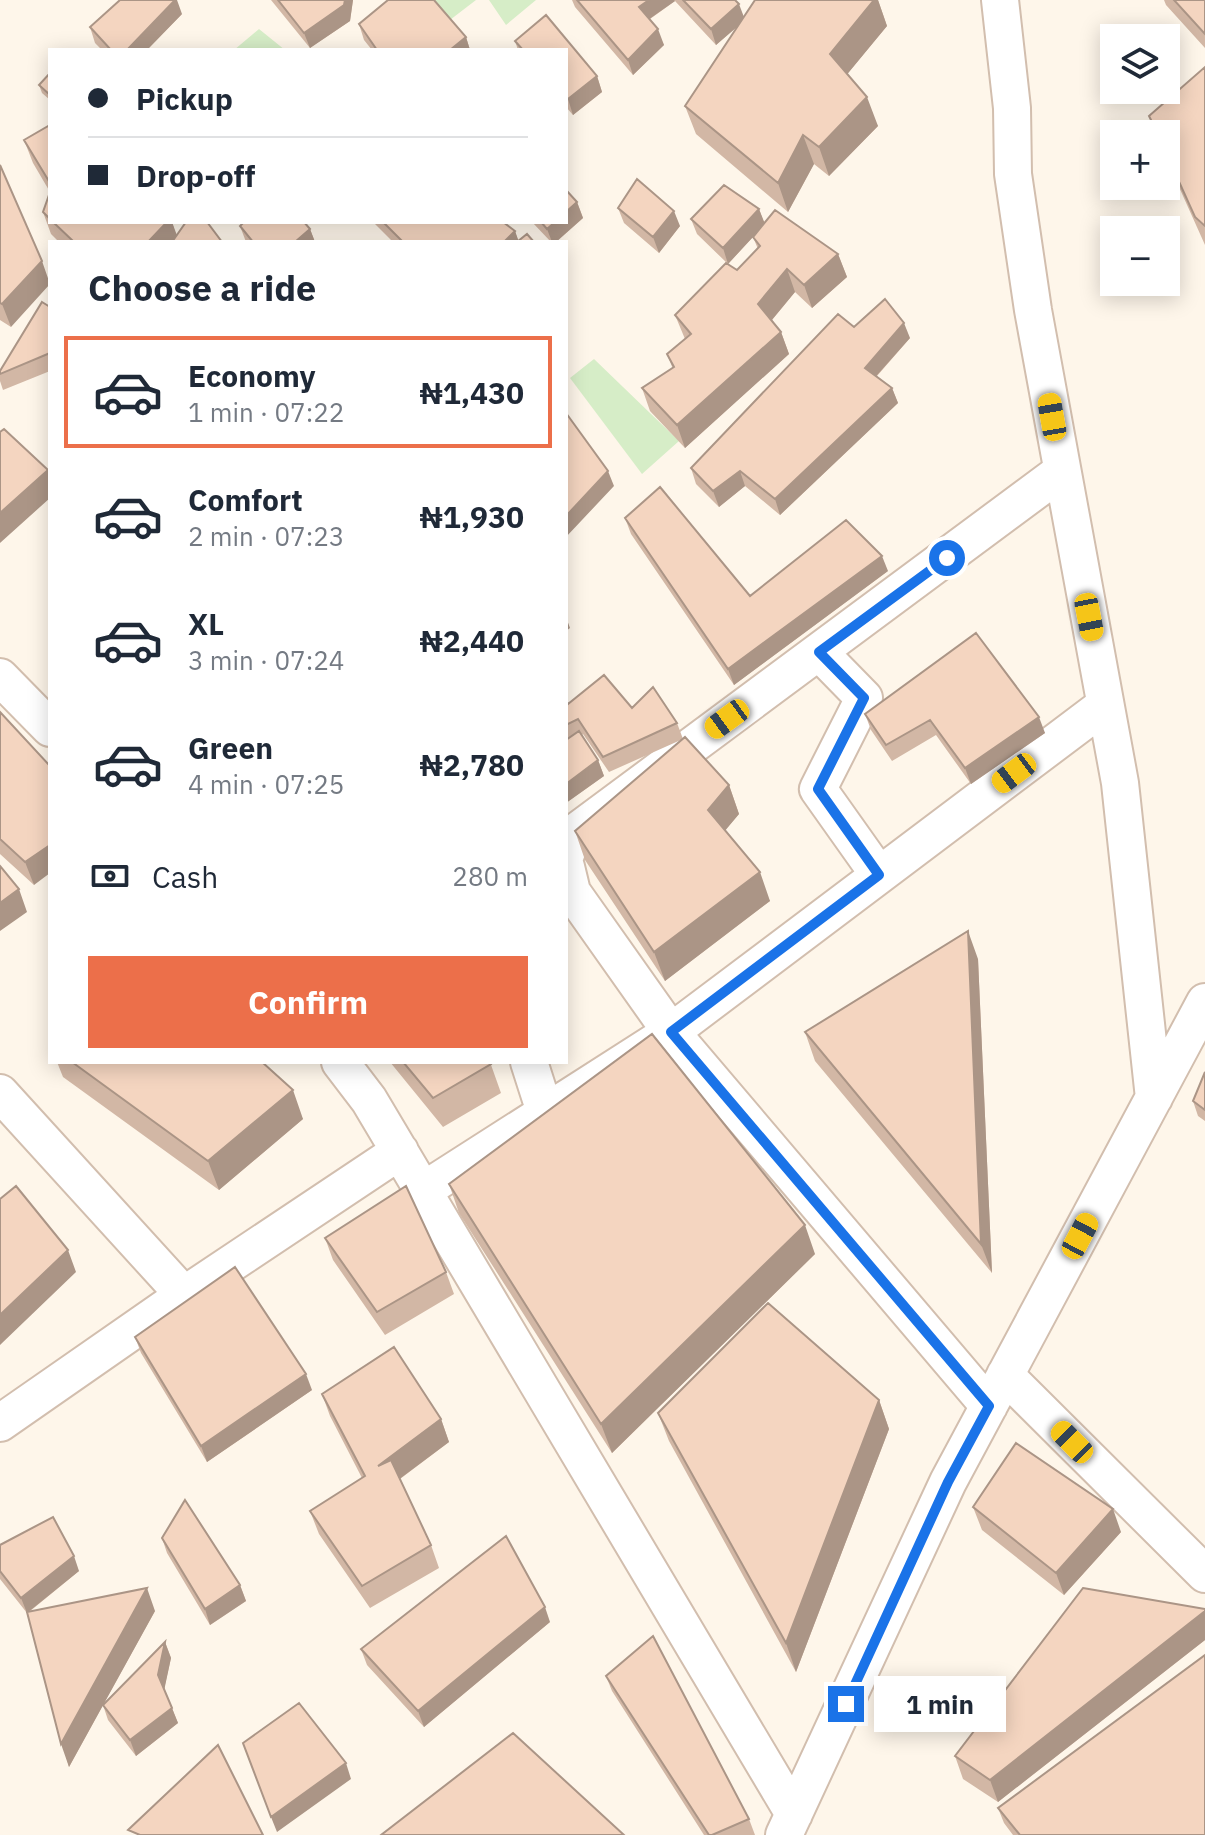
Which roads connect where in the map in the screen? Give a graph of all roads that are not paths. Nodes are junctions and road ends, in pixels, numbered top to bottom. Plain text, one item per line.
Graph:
1 (1000, 0) edge
2 (1062, 471) junction
3 (819, 652) junction
4 (0, 677) edge
5 (1105, 705) junction
6 (48, 726) edge
7 (568, 848) edge
8 (568, 875) edge
9 (879, 875) junction
10 (1205, 1002) edge
11 (671, 1032) junction
12 (342, 1064) edge
13 (530, 1064) edge
14 (0, 1093) edge
15 (1154, 1098) junction
16 (545, 1112) junction
17 (400, 1151) junction
18 (424, 1190) junction
19 (184, 1295) junction
20 (997, 1391) junction
21 (0, 1423) edge
22 (1205, 1574) edge
23 (789, 1825) edge

1 - 2 street
2 - 3 street
2 - 5 street
3 - 7 street
3 - 9 street
4 - 6 street
5 - 9 street
5 - 15 street
8 - 11 street
9 - 11 street
10 - 15 street
11 - 16 street
11 - 20 street
12 - 17 street
13 - 16 street
14 - 19 street
15 - 20 street
16 - 18 street
17 - 18 street
17 - 19 street
18 - 23 street
19 - 21 street
20 - 22 street
20 - 23 street

